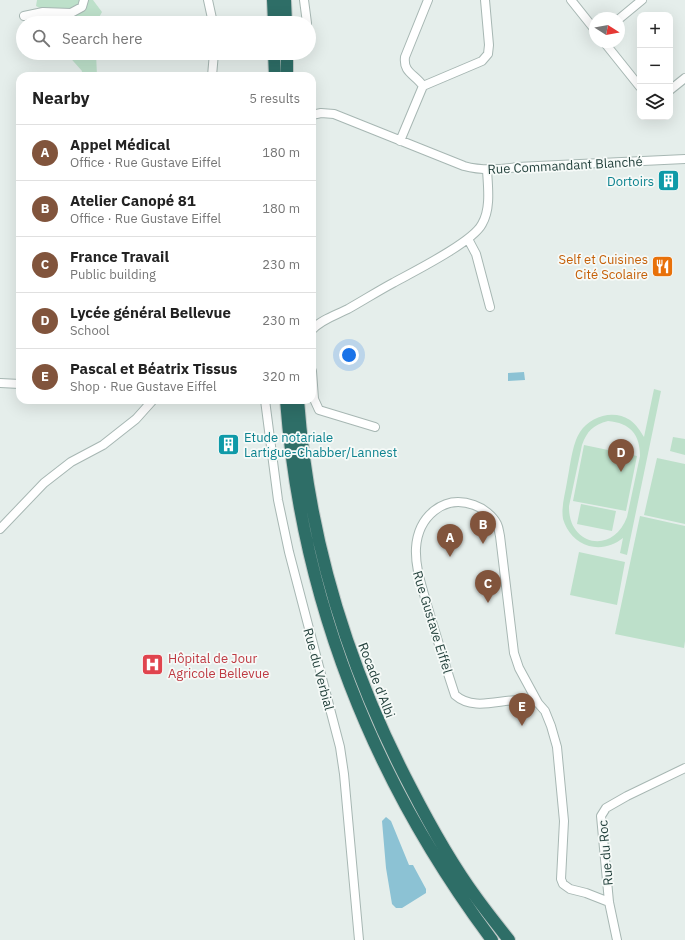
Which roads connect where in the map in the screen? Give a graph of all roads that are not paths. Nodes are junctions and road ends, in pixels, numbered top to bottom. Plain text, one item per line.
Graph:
1 (84, 0) edge
2 (208, 0) edge
3 (273, 0) edge
4 (285, 0) edge
5 (304, 0) edge
6 (428, 0) edge
7 (485, 0) edge
8 (571, 0) edge
9 (642, 0) edge
10 (625, 14) edge
11 (24, 16) dead end
12 (211, 16) edge
13 (274, 16) edge
14 (286, 16) edge
15 (306, 16) edge
16 (589, 22) edge
17 (609, 48) edge
18 (213, 60) edge
19 (274, 60) edge
20 (287, 60) edge
21 (212, 72) edge
22 (275, 72) edge
23 (288, 72) edge
24 (685, 78) edge
25 (638, 84) edge
26 (423, 86) junction
27 (673, 88) edge
28 (316, 114) edge
29 (400, 141) junction
30 (685, 158) edge
31 (487, 170) junction
32 (468, 238) junction
33 (490, 307) dead end
34 (316, 325) edge
35 (0, 382) edge
36 (16, 384) edge
37 (316, 403) edge
38 (149, 404) edge
39 (266, 404) edge
40 (286, 404) edge
41 (298, 404) edge
42 (375, 427) dead end
43 (0, 529) edge
44 (538, 703) junction
45 (685, 768) edge
46 (610, 902) junction
47 (359, 940) edge
48 (492, 940) edge
49 (508, 940) edge
50 (617, 940) edge

1 - 11 street
2 - 12 street
3 - 13 highway
4 - 14 highway
5 - 15 street
6 - 26 street
7 - 26 street
8 - 16 street
9 - 10 street
17 - 25 street
18 - 21 street
19 - 22 highway
20 - 23 highway
24 - 27 street
26 - 29 street
28 - 29 street, Rue Commandant Blanché
29 - 31 street, Rue Commandant Blanché
30 - 31 street, Rue Commandant Blanché
31 - 32 street
32 - 33 street
32 - 34 street
35 - 36 street
37 - 42 street
38 - 43 street
39 - 47 street, Rue du Verbial
40 - 48 highway, Rocade d'Albi
41 - 49 highway, Rocade d'Albi
44 - 44 street, Rue Gustave Eiffel
44 - 46 street, Rue Gustave Eiffel
45 - 46 street, Rue du Roc
46 - 50 street, Rue du Roc

